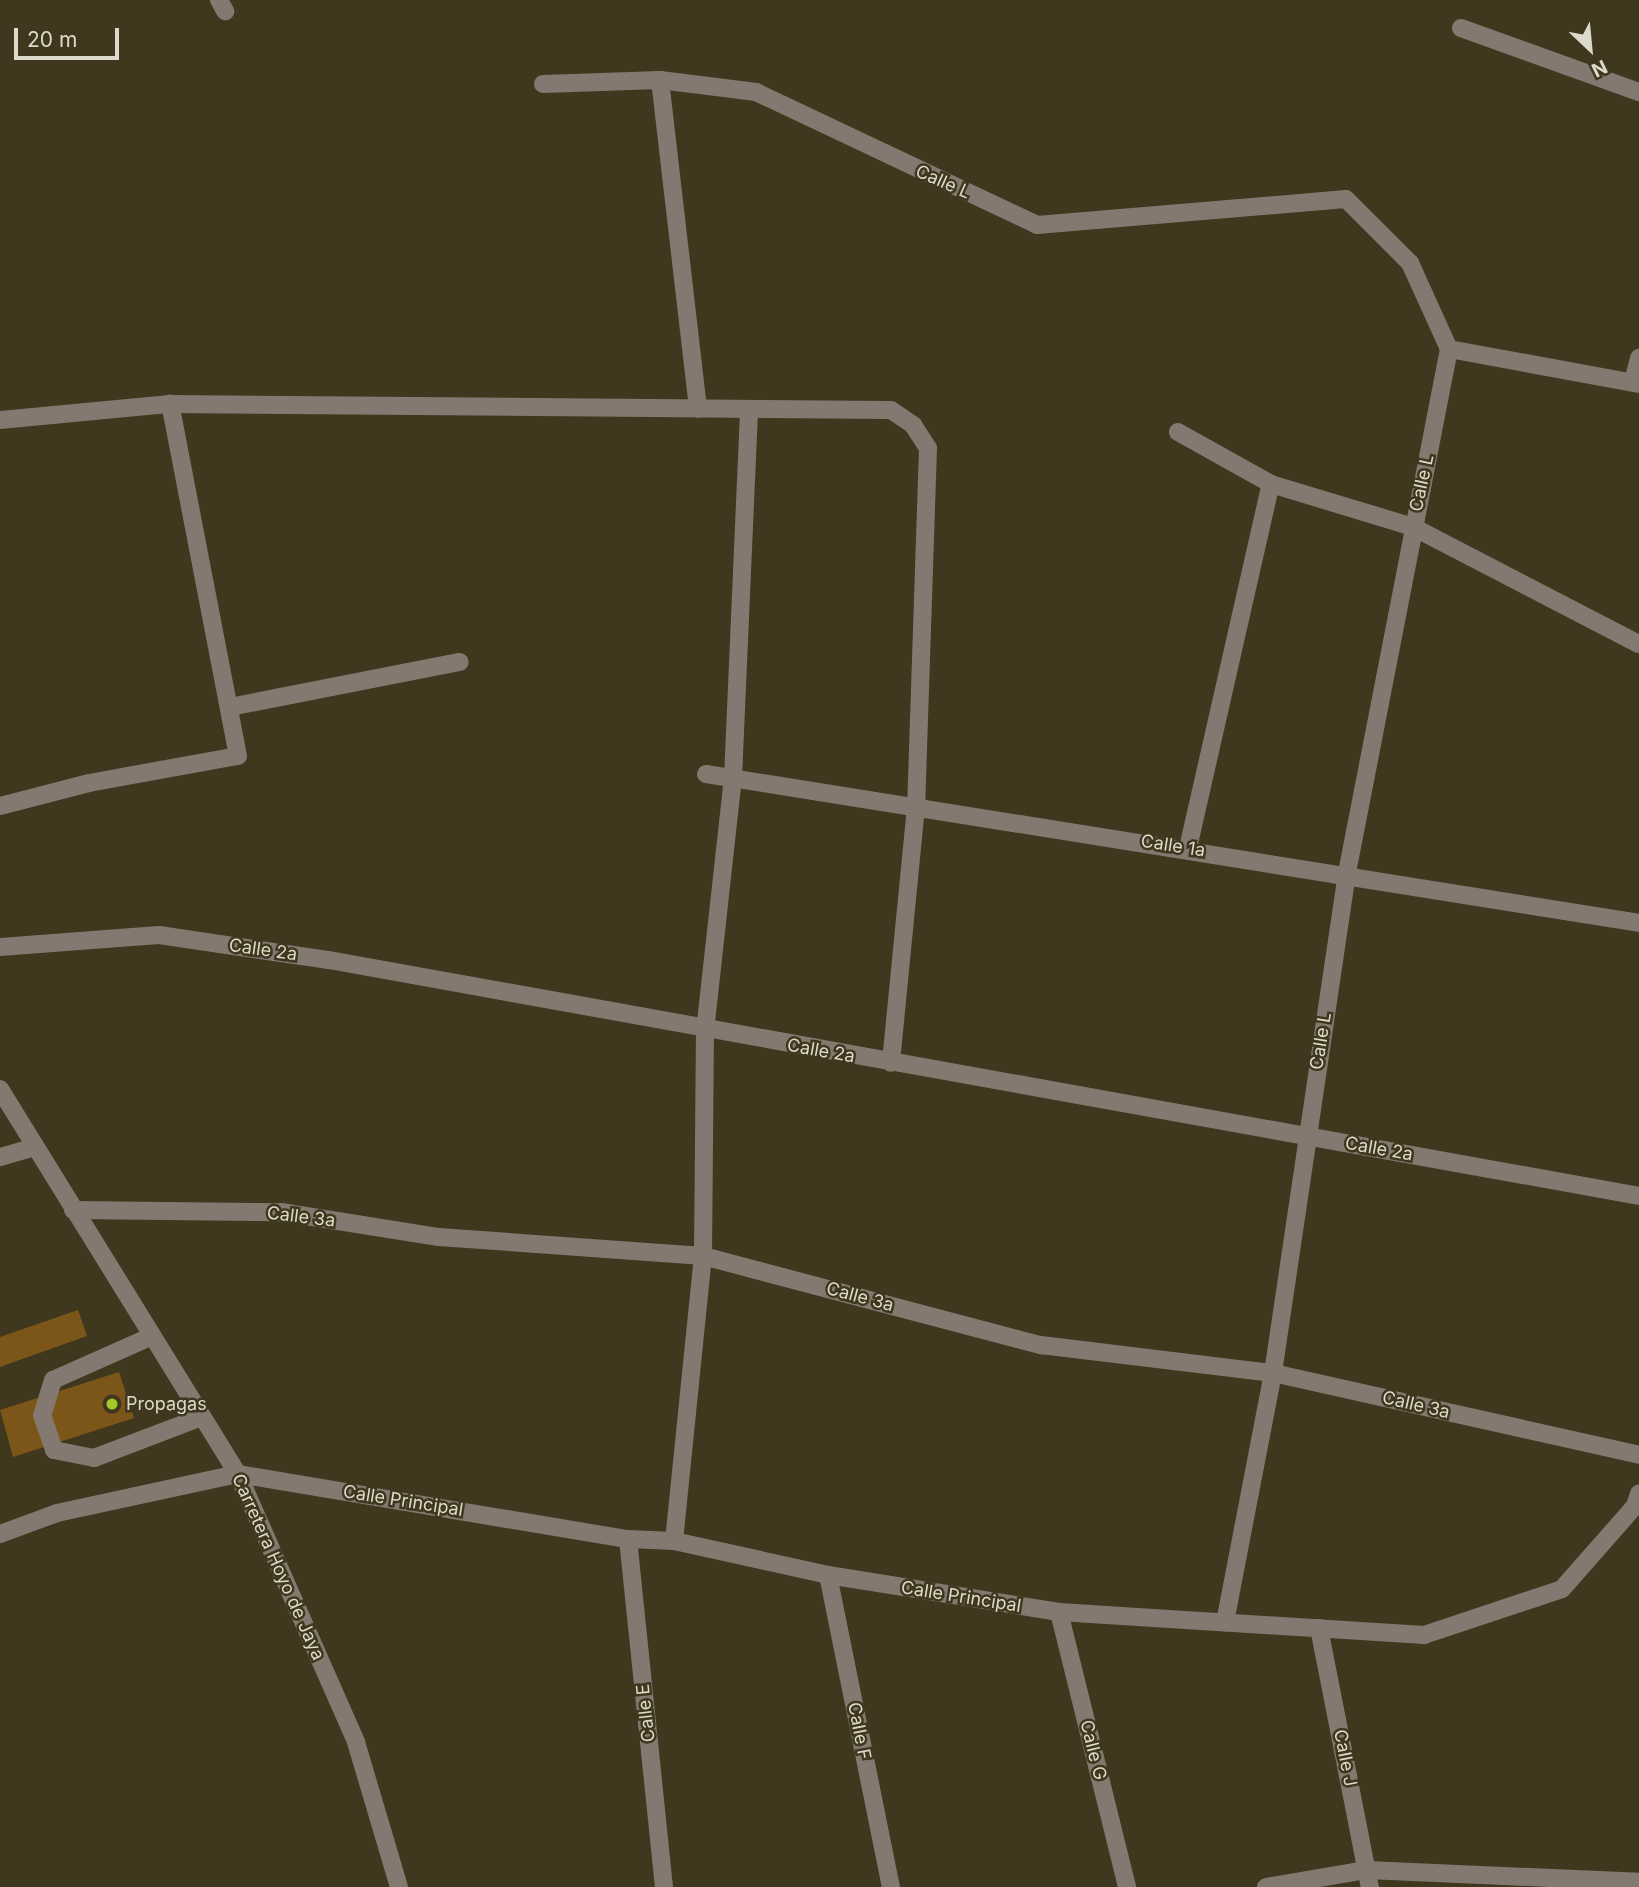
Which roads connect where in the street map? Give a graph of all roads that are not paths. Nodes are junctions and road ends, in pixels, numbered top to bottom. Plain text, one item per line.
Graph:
1 (1461, 28) dead end
2 (660, 80) junction
3 (543, 84) dead end
4 (1639, 92) edge
5 (1449, 349) junction
6 (1639, 358) edge
7 (1636, 383) edge
8 (170, 404) junction
9 (698, 408) junction
10 (749, 409) junction
11 (0, 421) edge
12 (1178, 432) dead end
13 (1271, 484) junction
14 (1413, 527) junction
15 (1639, 644) edge
16 (460, 662) dead end
17 (230, 706) junction
18 (706, 774) dead end
19 (733, 778) junction
20 (0, 806) edge
21 (916, 807) junction
22 (1188, 848) junction
23 (1347, 873) junction
24 (1639, 923) edge
25 (0, 947) edge
26 (705, 1031) junction
27 (891, 1063) junction
28 (0, 1089) edge
29 (1307, 1136) junction
30 (35, 1147) junction
31 (0, 1157) edge
32 (1639, 1196) edge
33 (73, 1210) junction
34 (703, 1256) junction
35 (150, 1337) junction
36 (1273, 1373) junction
37 (199, 1418) junction
38 (1639, 1455) edge
39 (238, 1474) junction
40 (1639, 1494) edge
41 (0, 1534) edge
42 (628, 1539) junction
43 (674, 1541) junction
44 (828, 1575) junction
45 (1059, 1612) junction
46 (1225, 1622) junction
47 (1319, 1628) junction
48 (1368, 1878) edge
49 (1639, 1882) edge
50 (1611, 1885) edge
51 (399, 1887) edge
52 (664, 1887) edge
53 (891, 1887) edge
54 (1127, 1887) edge
55 (1266, 1887) edge

1 - 4 street
2 - 3 street, Calle L
2 - 5 street, Calle L
2 - 9 street
5 - 7 street
5 - 14 street, Calle L
6 - 7 street
8 - 9 street
8 - 11 street
8 - 17 street
9 - 10 street
10 - 19 street
10 - 21 street
12 - 13 street
13 - 14 street
13 - 22 street
14 - 15 street
14 - 23 street, Calle L
16 - 17 street
17 - 20 street
18 - 19 street, Calle 1a
19 - 21 street, Calle 1a
19 - 26 street
21 - 22 street, Calle 1a
21 - 27 street
22 - 23 street, Calle 1a
23 - 24 street, Calle 1a
23 - 29 street, Calle L
25 - 26 street, Calle 2a
26 - 27 street, Calle 2a
26 - 34 street
27 - 29 street, Calle 2a
28 - 30 street, Carretera Hoyo de Jaya
29 - 32 street, Calle 2a
29 - 36 street, Calle L
30 - 31 street
30 - 33 street, Carretera Hoyo de Jaya
33 - 34 street, Calle 3a
33 - 35 street, Carretera Hoyo de Jaya
34 - 36 street, Calle 3a
34 - 43 street
35 - 37 street, Carretera Hoyo de Jaya
35 - 37 street
36 - 38 street, Calle 3a
36 - 46 street, Calle L
37 - 39 street, Carretera Hoyo de Jaya
39 - 41 street
39 - 42 street, Calle Principal
39 - 51 street, Carretera Hoyo de Jaya
40 - 47 street, Calle Principal
42 - 43 street, Calle Principal
42 - 52 street, Calle E
43 - 44 street, Calle Principal
44 - 45 street, Calle Principal
44 - 53 street, Calle F
45 - 46 street, Calle Principal
45 - 54 street, Calle G
46 - 47 street, Calle Principal
47 - 48 street, Calle J
48 - 50 street
48 - 55 street
49 - 50 street

